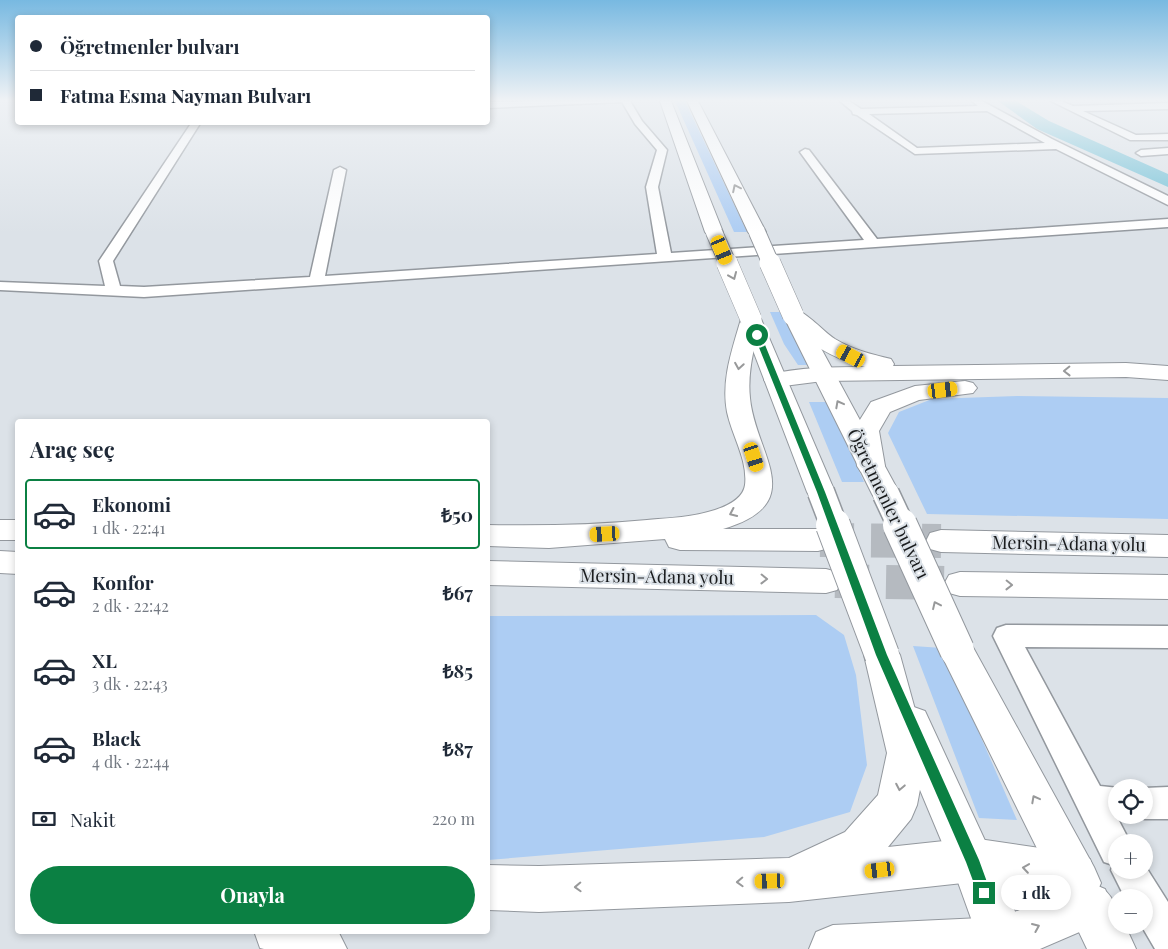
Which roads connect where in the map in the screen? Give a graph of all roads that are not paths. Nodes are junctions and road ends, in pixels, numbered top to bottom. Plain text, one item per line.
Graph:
1 (182, 145) edge
2 (658, 145) edge
3 (681, 145) edge
4 (714, 145) edge
5 (907, 145) edge
6 (1058, 146) joint
7 (662, 150) junction
8 (683, 150) junction
9 (1168, 151) edge
10 (805, 152) dead end
11 (1141, 153) dead end
12 (340, 170) dead end
13 (1168, 201) edge
14 (1168, 223) edge
15 (873, 243) junction
16 (665, 258) junction
17 (317, 281) junction
18 (0, 286) edge
19 (113, 290) junction
20 (793, 315) junction
21 (751, 319) junction
22 (967, 372) junction
23 (1168, 373) edge
24 (823, 374) junction
25 (776, 380) junction
26 (1168, 387) edge
27 (871, 466) junction
28 (0, 530) edge
29 (15, 530) edge
30 (490, 536) edge
31 (531, 537) junction
32 (818, 540) tunnel mouth
33 (1168, 541) edge
34 (1168, 546) edge
35 (490, 573) edge
36 (670, 577) junction
37 (490, 581) edge
38 (826, 581) tunnel mouth
39 (960, 584) tunnel mouth
40 (1168, 586) edge
41 (1168, 637) edge
42 (882, 655) junction
43 (1103, 802) edge
44 (1153, 803) edge
45 (1168, 803) edge
46 (1112, 834) edge
47 (972, 860) junction
48 (1133, 879) edge
49 (789, 880) junction
50 (490, 888) edge
51 (1082, 890) junction
52 (285, 934) edge
53 (1168, 936) edge
54 (1004, 945) edge
55 (324, 949) edge
56 (833, 949) edge
57 (1112, 949) edge

1 - 19 street
2 - 7 street
3 - 8 main road
20 -> 4 main road, Öğretmenler bulvarı, bridge
5 - 6 street
6 - 13 street
7 - 8 street
7 - 16 street
8 -> 21 main road, bridge
9 - 11 street
10 - 15 street
12 - 17 street
14 - 15 street
15 - 16 street
16 - 17 street
17 - 19 street
18 - 19 street
20 - 22 main road
20 - 24 main road, Öğretmenler bulvarı
21 - 25 main road
21 -> 31 main road
23 -> 22 main road
22 - 24 main road
24 - 25 main road
27 -> 24 main road, Öğretmenler bulvarı
25 - 42 main road, bridge
26 - 27 main road
51 -> 27 main road, Öğretmenler bulvarı, bridge
28 - 29 main road
30 - 31 main road
31 - 32 main road
33 - 34 main road, Mersin-Adana yolu
35 - 36 main road, Mersin-Adana yolu
36 - 37 main road
36 -> 38 main road, Mersin-Adana yolu
39 -> 40 main road
41 - 43 street
42 - 47 main road
42 -> 49 main road
43 - 46 street
44 - 45 street
47 - 49 main road
51 -> 47 main road
47 - 54 main road
48 - 53 street
49 -> 50 main road
54 -> 51 main road
51 - 57 main road, Öğretmenler bulvarı
52 - 55 main road
54 - 56 main road

